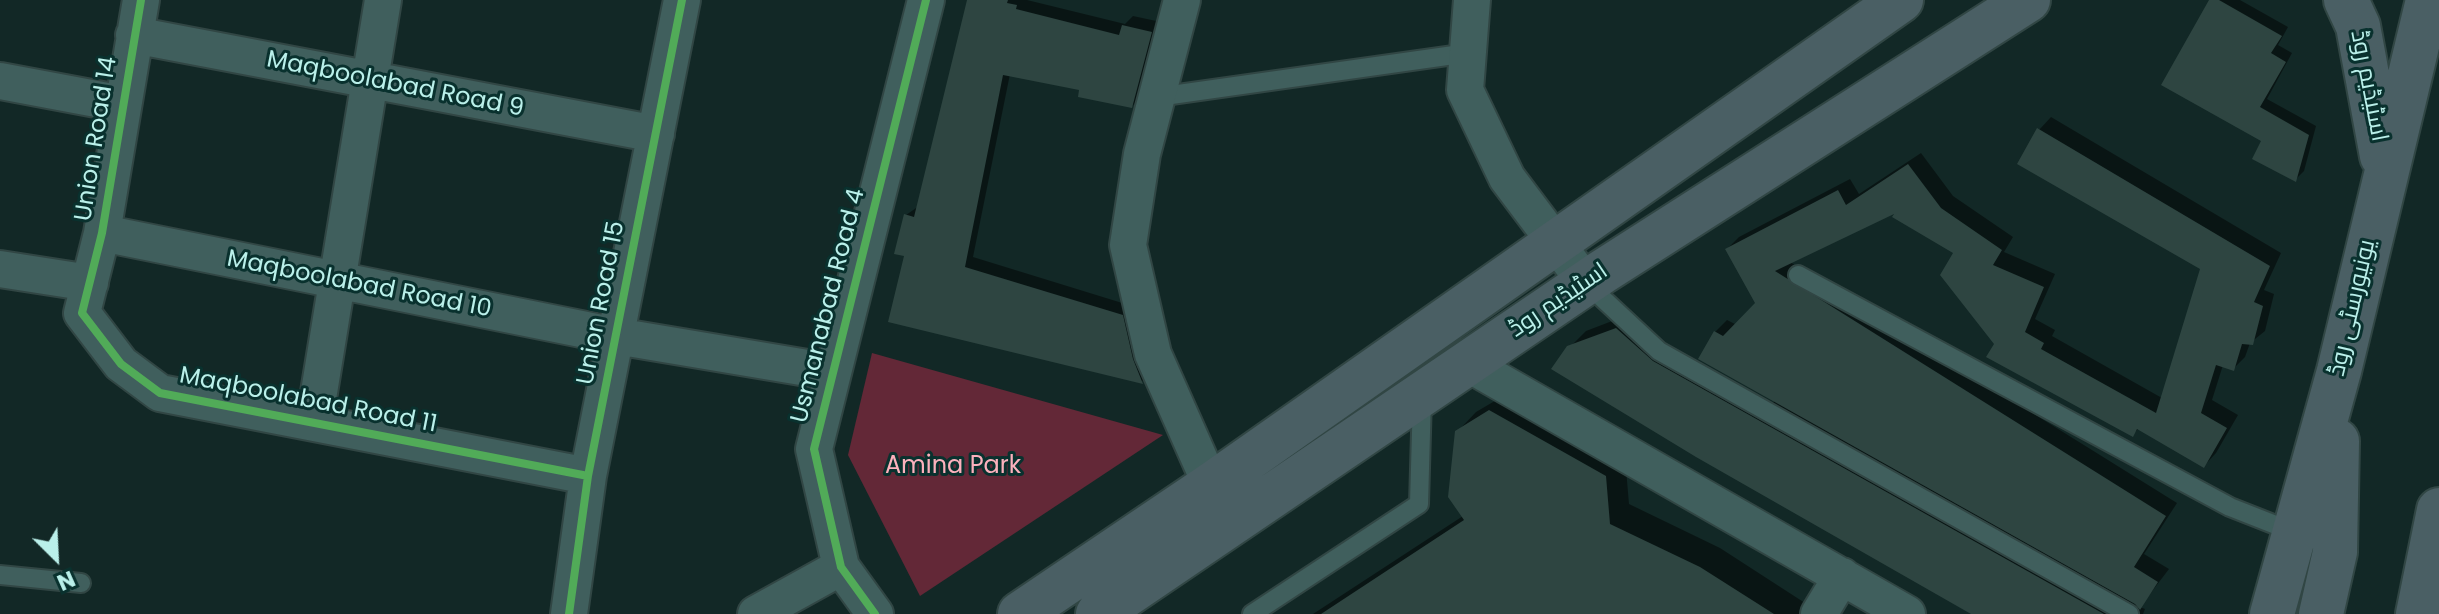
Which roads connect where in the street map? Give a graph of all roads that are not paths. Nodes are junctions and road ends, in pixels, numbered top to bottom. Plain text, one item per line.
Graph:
1 (141, 0) edge
2 (383, 0) edge
3 (682, 0) edge
4 (926, 0) edge
5 (1182, 0) edge
6 (1472, 0) edge
7 (1901, 0) edge
8 (2028, 0) edge
9 (2346, 0) edge
10 (2428, 0) edge
11 (134, 35) junction
12 (1468, 53) junction
13 (371, 80) junction
14 (0, 81) edge
15 (1157, 97) junction
16 (123, 104) junction
17 (656, 134) junction
18 (2385, 174) junction
19 (102, 233) junction
20 (1554, 245) junction
21 (0, 269) edge
22 (1798, 275) dead end
23 (335, 280) junction
24 (90, 283) junction
25 (1586, 283) junction
26 (616, 336) junction
27 (1467, 363) junction
28 (2339, 371) junction
29 (831, 372) junction
30 (1422, 394) junction
31 (314, 423) junction
32 (588, 476) junction
33 (1211, 485) junction
34 (2439, 510) edge
35 (2296, 533) junction
36 (841, 567) junction
37 (0, 575) edge
38 (1842, 576) junction
39 (81, 583) dead end
40 (2417, 602) edge
41 (569, 614) edge
42 (756, 614) edge
43 (875, 614) edge
44 (1020, 614) edge
45 (1098, 614) edge
46 (1252, 614) edge
47 (1819, 614) edge
48 (1907, 614) edge
49 (2129, 614) edge
50 (2272, 614) edge
51 (2321, 614) edge

1 - 11 street, Union Road 14
2 - 13 street
3 - 17 street, Union Road 15
4 - 29 street, Usmanabad Road 4
5 - 15 street
6 - 12 street
7 - 20 main road, اسٹیڈیم روڈ
8 - 25 main road, اسٹیڈیم روڈ
9 - 18 main road, اسٹیڈیم روڈ
10 - 18 main road, یونیورسٹی روڈ
11 - 13 street, Maqboolabad Road 9
11 - 16 street, Union Road 14
12 - 15 lane
12 - 20 street
13 - 17 street, Maqboolabad Road 9
13 - 23 street
14 - 16 street
15 - 33 street
16 - 19 street, Union Road 14
17 - 26 street, Union Road 15
18 - 28 main road, یونیورسٹی روڈ
19 - 23 street, Maqboolabad Road 10
19 - 24 street, Union Road 14
20 - 25 street
20 - 33 main road, اسٹیڈیم روڈ
21 - 24 street
22 - 35 lane
23 - 26 street, Maqboolabad Road 10
23 - 31 street
24 - 31 street, Maqboolabad Road 11
25 - 27 main road, اسٹیڈیم روڈ
25 - 49 lane
26 - 29 street, Maqboolabad Road 10
26 - 32 street, Union Road 15
27 - 30 main road, اسٹیڈیم روڈ
27 - 38 street
28 - 35 main road, یونیورسٹی روڈ
28 - 51 main road
29 - 36 street, Usmanabad Road 4
30 - 45 main road, اسٹیڈیم روڈ
30 - 46 lane
31 - 32 street, Maqboolabad Road 11
32 - 41 street, Union Road 15
33 - 44 main road, اسٹیڈیم روڈ
34 - 40 main road
35 - 50 main road, یونیورسٹی روڈ
36 - 42 street
36 - 43 street, Usmanabad Road 4
37 - 39 lane
38 - 47 street
38 - 48 street

